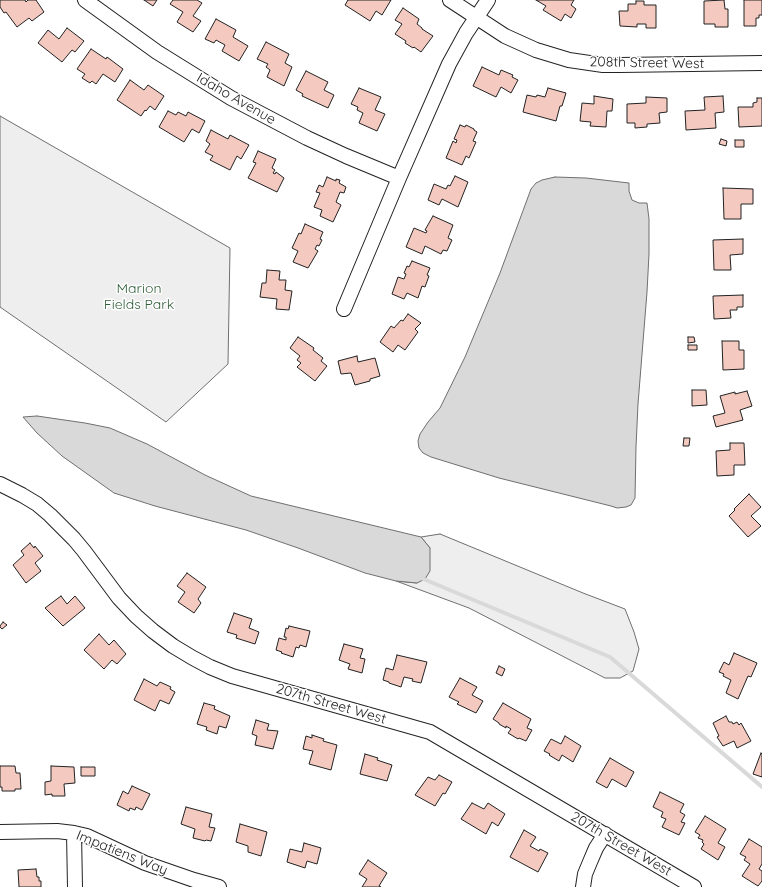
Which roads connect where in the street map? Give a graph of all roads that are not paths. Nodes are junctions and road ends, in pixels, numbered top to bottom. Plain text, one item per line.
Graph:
1 (85, 0) edge
2 (450, 0) edge
3 (488, 0) edge
4 (476, 17) junction
5 (762, 63) edge
6 (399, 178) junction
7 (344, 309) dead end
8 (0, 484) edge
9 (0, 832) edge
10 (74, 833) junction
11 (605, 834) junction
12 (75, 887) edge
13 (219, 887) edge
14 (583, 887) edge
15 (694, 887) edge

1 - 6 street, Idaho Avenue
2 - 4 street, 208th Street West
3 - 4 street
4 - 5 street, 208th Street West
4 - 6 street
6 - 7 street
8 - 11 street, 207th Street West
9 - 10 street, Impatiens Way
10 - 12 street
10 - 13 street, Impatiens Way
11 - 14 street
11 - 15 street, 207th Street West

